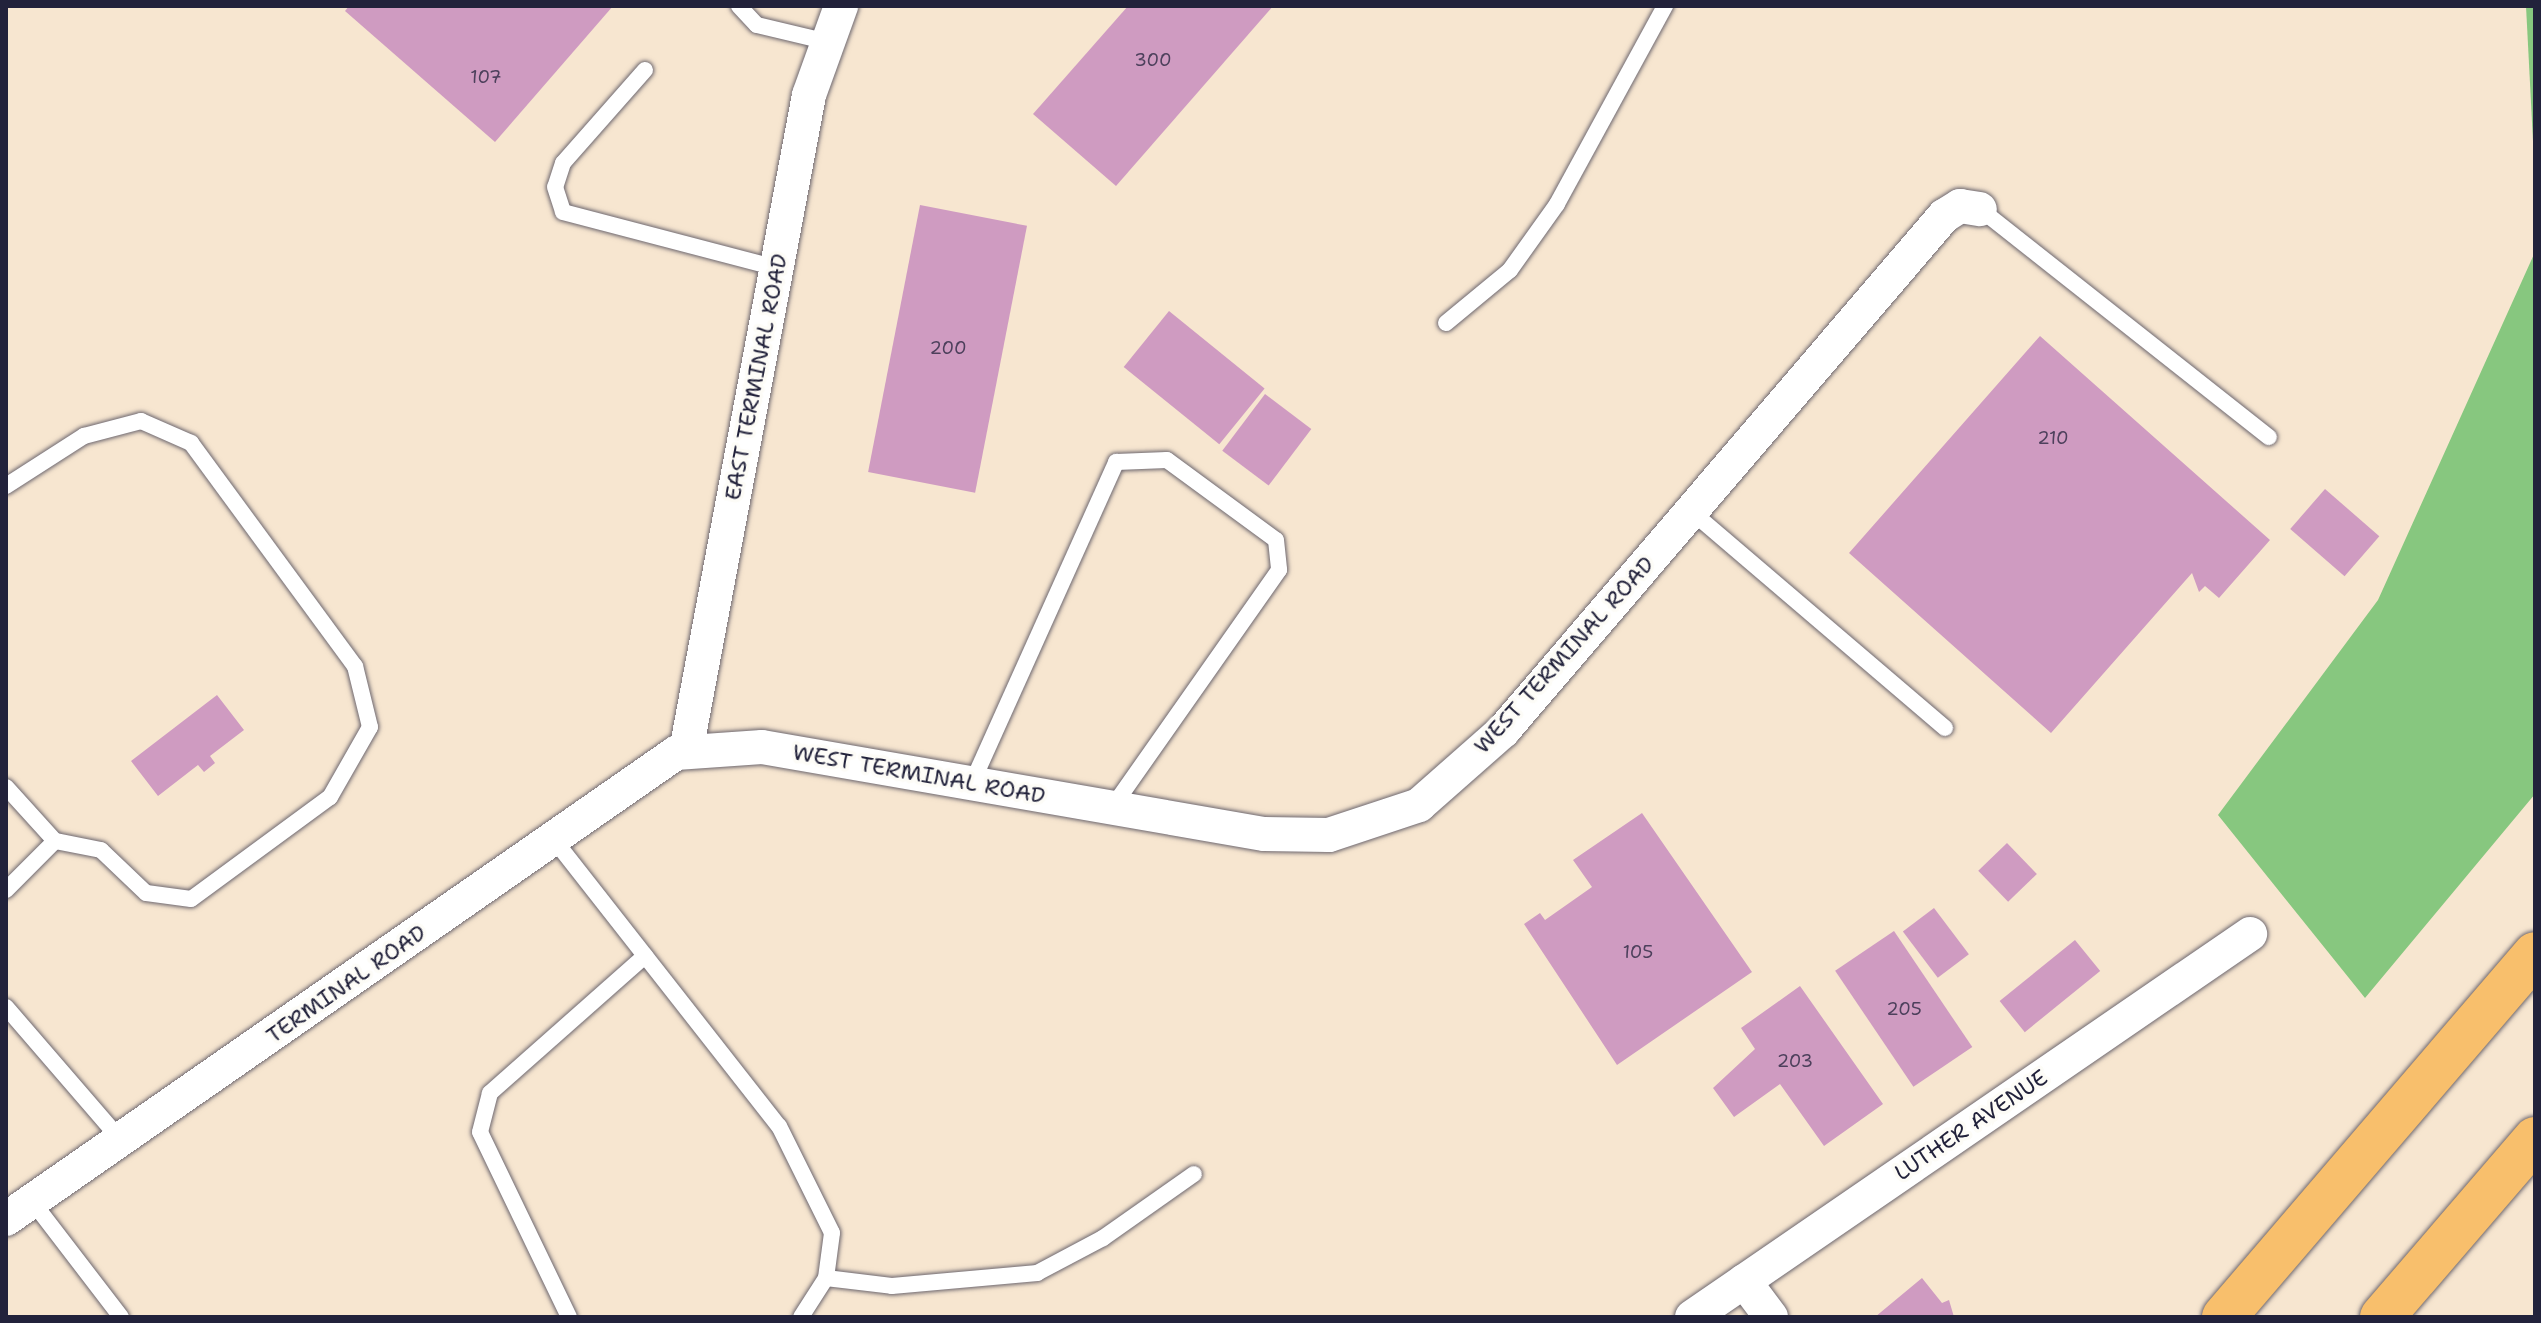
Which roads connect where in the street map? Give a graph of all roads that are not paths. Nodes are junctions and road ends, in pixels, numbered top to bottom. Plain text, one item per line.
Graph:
1 (739, 6) edge
2 (841, 6) edge
3 (1665, 6) edge
4 (824, 41) junction
5 (645, 70) dead end
6 (1980, 209) joint
7 (776, 268) junction
8 (1446, 323) dead end
9 (2269, 437) dead end
10 (6, 486) edge
11 (1691, 511) junction
12 (1945, 728) dead end
13 (686, 751) junction
14 (972, 783) junction
15 (6, 787) edge
16 (1112, 808) junction
17 (552, 837) junction
18 (55, 841) junction
19 (6, 890) edge
20 (2250, 934) dead end
21 (2535, 954) edge
22 (645, 956) junction
23 (6, 1007) edge
24 (2535, 1139) edge
25 (121, 1140) junction
26 (1194, 1174) dead end
27 (19, 1210) edge
28 (826, 1278) junction
29 (1744, 1281) junction
30 (121, 1317) edge
31 (569, 1317) edge
32 (801, 1317) edge
33 (1692, 1317) edge
34 (1771, 1317) edge
35 (2224, 1317) edge
36 (2382, 1317) edge

1 - 4 lane
2 - 4 street, EAST TERMINAL ROAD
3 - 8 lane
4 - 7 street, EAST TERMINAL ROAD
5 - 7 lane
6 - 9 lane
6 - 11 street, WEST TERMINAL ROAD
7 - 13 street, EAST TERMINAL ROAD
10 - 18 lane
11 - 12 lane
11 - 16 street, WEST TERMINAL ROAD
13 - 14 street, WEST TERMINAL ROAD
13 - 17 street, TERMINAL ROAD
14 - 16 street, WEST TERMINAL ROAD
14 - 16 lane
15 - 18 lane
17 - 22 lane
17 - 25 street, TERMINAL ROAD
18 - 19 lane
20 - 29 street, LUTHER AVENUE
21 - 35 highway
22 - 28 lane
22 - 31 lane
23 - 25 lane
24 - 36 highway
25 - 27 street, TERMINAL ROAD
26 - 28 lane
27 - 30 lane
28 - 32 lane
29 - 33 street, LUTHER AVENUE
29 - 34 street

